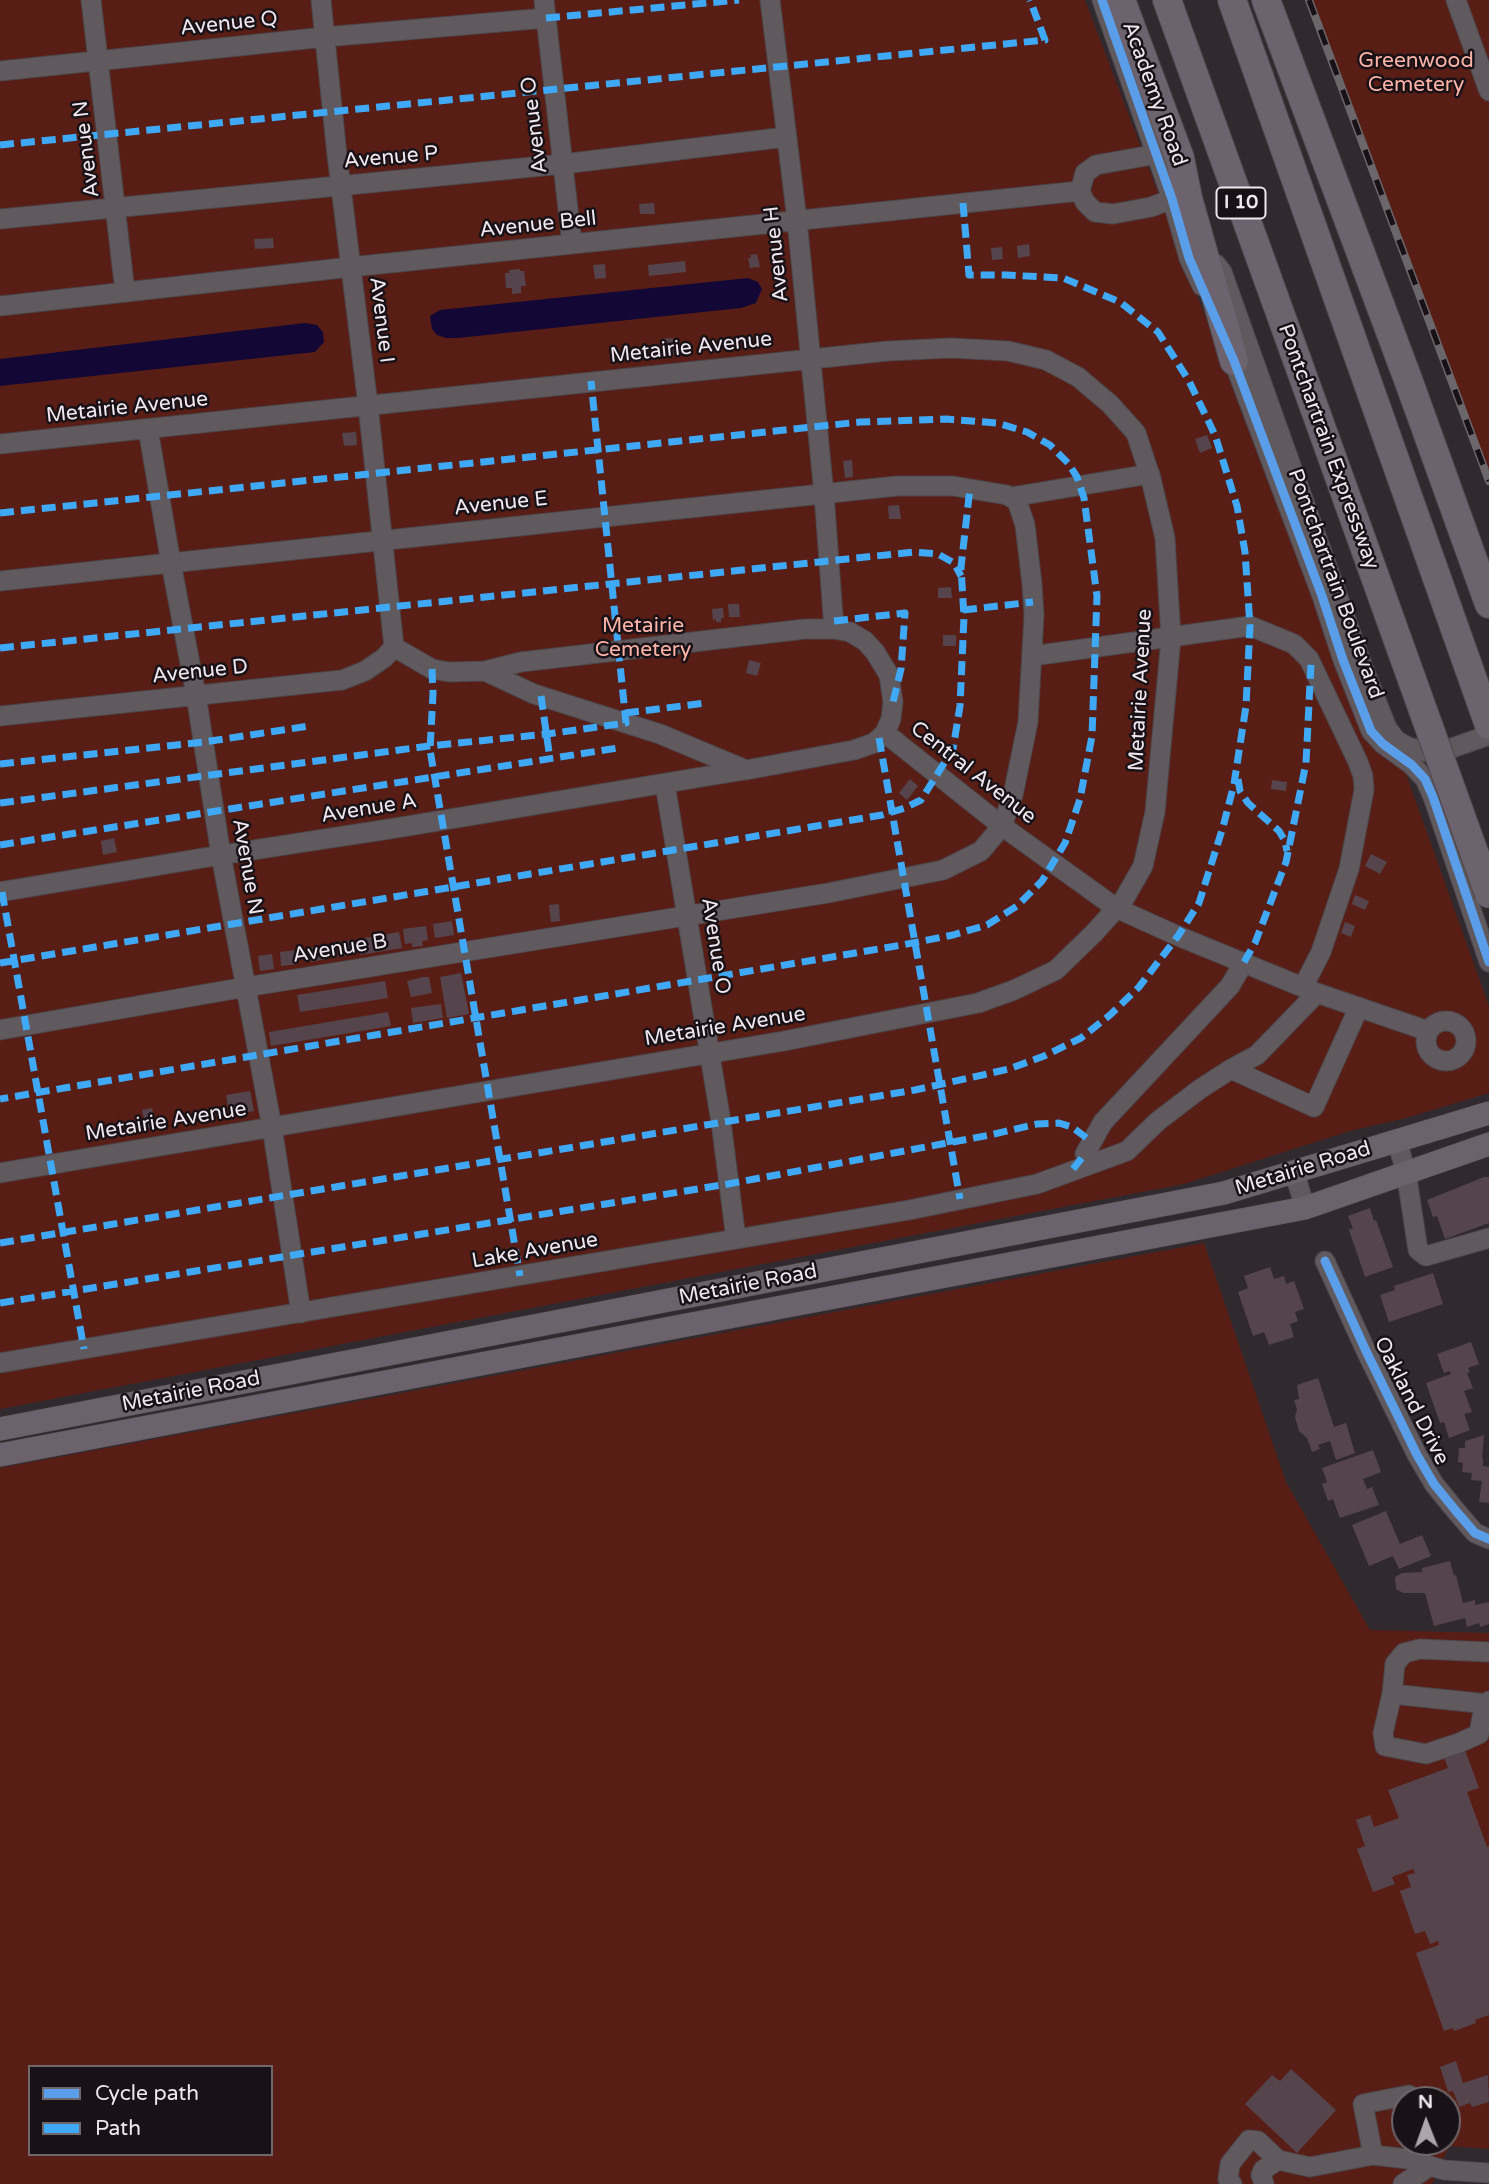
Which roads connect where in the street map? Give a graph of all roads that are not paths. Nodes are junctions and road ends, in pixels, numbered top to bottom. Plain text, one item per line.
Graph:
1 (91, 0) edge
2 (321, 0) edge
3 (770, 0) edge
4 (1102, 0) edge
5 (1121, 0) edge
6 (1167, 0) edge
7 (1231, 0) edge
8 (1266, 0) edge
9 (1456, 0) edge
10 (545, 9) edge
11 (325, 37) junction
12 (1482, 49) edge
13 (99, 61) junction
14 (0, 71) edge
15 (1489, 91) edge
16 (786, 137) junction
17 (1157, 154) junction
18 (563, 164) junction
19 (341, 186) junction
20 (1080, 191) junction
21 (1172, 199) junction
22 (117, 207) junction
23 (0, 219) edge
24 (797, 220) junction
25 (572, 244) junction
26 (1203, 248) junction
27 (351, 267) junction
28 (125, 292) junction
29 (0, 306) edge
30 (810, 359) junction
31 (1234, 361) junction
32 (368, 405) junction
33 (148, 429) junction
34 (0, 444) edge
35 (1150, 474) junction
36 (824, 494) junction
37 (1009, 496) junction
38 (382, 539) junction
39 (171, 563) junction
40 (0, 581) edge
41 (1489, 604) edge
42 (834, 629) junction
43 (1171, 638) junction
44 (394, 647) junction
45 (1032, 656) junction
46 (485, 671) junction
47 (196, 695) junction
48 (0, 716) edge
49 (1489, 725) edge
50 (885, 733) junction
51 (1489, 735) edge
52 (1435, 754) junction
53 (746, 770) junction
54 (1425, 779) junction
55 (665, 784) junction
56 (1002, 826) junction
57 (221, 855) junction
58 (0, 892) edge
59 (1489, 894) edge
60 (1116, 908) junction
61 (687, 916) junction
62 (1244, 962) junction
63 (1489, 962) edge
64 (246, 987) junction
65 (1310, 990) junction
66 (1359, 1007) junction
67 (0, 1030) edge
68 (1428, 1031) dead end
69 (709, 1052) junction
70 (1231, 1069) junction
71 (1489, 1113) edge
72 (272, 1127) junction
73 (1397, 1141) junction
74 (1489, 1144) edge
75 (1079, 1162) junction
76 (1294, 1171) junction
77 (1406, 1172) junction
78 (0, 1173) edge
79 (1305, 1208) junction
80 (1489, 1238) edge
81 (736, 1239) junction
82 (1325, 1261) dead end
83 (300, 1313) junction
84 (0, 1363) edge
85 (0, 1429) edge
86 (0, 1455) edge
87 (1489, 1539) edge
88 (1489, 1652) edge
89 (1392, 1694) junction
90 (1488, 1702) edge
91 (1484, 1741) edge
92 (1391, 2099) edge
93 (1373, 2155) junction
94 (1426, 2156) edge
95 (1278, 2160) junction
96 (1432, 2167) junction
97 (1489, 2173) edge
98 (1232, 2184) edge
99 (1264, 2184) edge
100 (1403, 2184) edge
101 (1460, 2184) edge

1 - 13 street, Avenue N
2 - 11 street, Avenue I
3 - 16 street, Avenue H
4 - 17 street, Academy Road
5 - 26 highway
6 - 59 highway, Pontchartrain Expressway / I 10, bridge
7 - 49 highway, I 10
8 - 41 highway
9 - 12 street
10 - 11 street, Avenue Q
10 - 18 street, Avenue O
11 - 13 street, Avenue Q
11 - 19 street, Avenue I
12 - 15 street
13 - 14 street, Avenue Q
13 - 22 street, Avenue N
16 - 18 street, Avenue P
16 - 24 street, Avenue H
17 - 20 street
17 - 21 street, Academy Road
18 - 19 street, Avenue P
18 - 25 street, Avenue O
19 - 22 street, Avenue P
19 - 27 street, Avenue I
20 - 21 street
20 - 24 street, Avenue Bell
21 - 26 street, Pontchartrain Boulevard
21 - 31 street, Pontchartrain Boulevard
22 - 23 street, Avenue P
22 - 28 street, Avenue N
24 - 25 street, Avenue Bell
24 - 30 street, Avenue H
25 - 27 street, Avenue Bell
26 - 31 highway
26 - 52 street, Pontchartrain Boulevard
27 - 28 street, Avenue Bell
27 - 32 street, Avenue I
28 - 29 street, Avenue Bell
30 - 32 street, Metairie Avenue
30 - 35 street, Metairie Avenue
30 - 36 street, Avenue H
31 - 54 street, Pontchartrain Boulevard
32 - 33 street, Metairie Avenue
32 - 38 street, Avenue I
33 - 34 street, Metairie Avenue
33 - 39 street, Avenue N
35 - 37 street, Avenue E
35 - 43 street, Metairie Avenue
36 - 37 street, Avenue E
36 - 38 street, Avenue E
36 - 42 street, Avenue H
37 - 45 street
38 - 39 street, Avenue E
38 - 44 street, Avenue I
39 - 40 street, Avenue E
39 - 47 street, Avenue N
42 - 46 street
42 - 50 street
43 - 45 street
43 - 60 street, Metairie Avenue
43 - 65 street, Lake Avenue
44 - 46 street
44 - 47 street, Avenue D
45 - 56 street
46 - 53 street
47 - 48 street, Avenue D
47 - 57 street, Avenue N
50 - 53 street, Central Avenue
50 - 56 street, Central Avenue
51 - 52 street
52 - 54 street
53 - 55 street, Avenue A
54 - 63 street, Pontchartrain Boulevard
55 - 57 street, Avenue A
55 - 61 street, Avenue O
56 - 60 street, Central Avenue
56 - 61 street
57 - 58 street, Avenue A
57 - 64 street, Avenue N
60 - 62 street, Central Avenue
60 - 69 street, Metairie Avenue
61 - 64 street, Avenue B
61 - 69 street, Avenue O
62 - 65 street, Central Avenue
62 - 75 street
64 - 67 street, Avenue B
64 - 72 street, Avenue N
65 - 66 street, Central Avenue
65 - 70 street, Lake Avenue
66 - 68 street, Central Avenue
66 - 70 street
69 - 72 street, Metairie Avenue
69 - 81 street, Avenue O
70 - 75 street, Lake Avenue
71 - 73 main road, Metairie Road
72 - 78 street, Metairie Avenue
72 - 83 street, Avenue N
73 - 76 main road, Metairie Road
73 - 77 street
74 - 77 main road, Metairie Road
75 - 81 street, Lake Avenue
76 - 79 street
76 - 85 main road, Metairie Road
77 - 79 main road, Metairie Road
77 - 80 street
79 - 86 main road, Metairie Road
81 - 83 street, Lake Avenue
82 - 87 street, Oakland Drive
83 - 84 street, Lake Avenue
88 - 89 street
89 - 90 street
89 - 91 street
90 - 91 street
92 - 93 street
93 - 95 street
93 - 96 street
94 - 96 street
95 - 98 street
95 - 99 street
96 - 97 street
96 - 100 street
96 - 101 street

